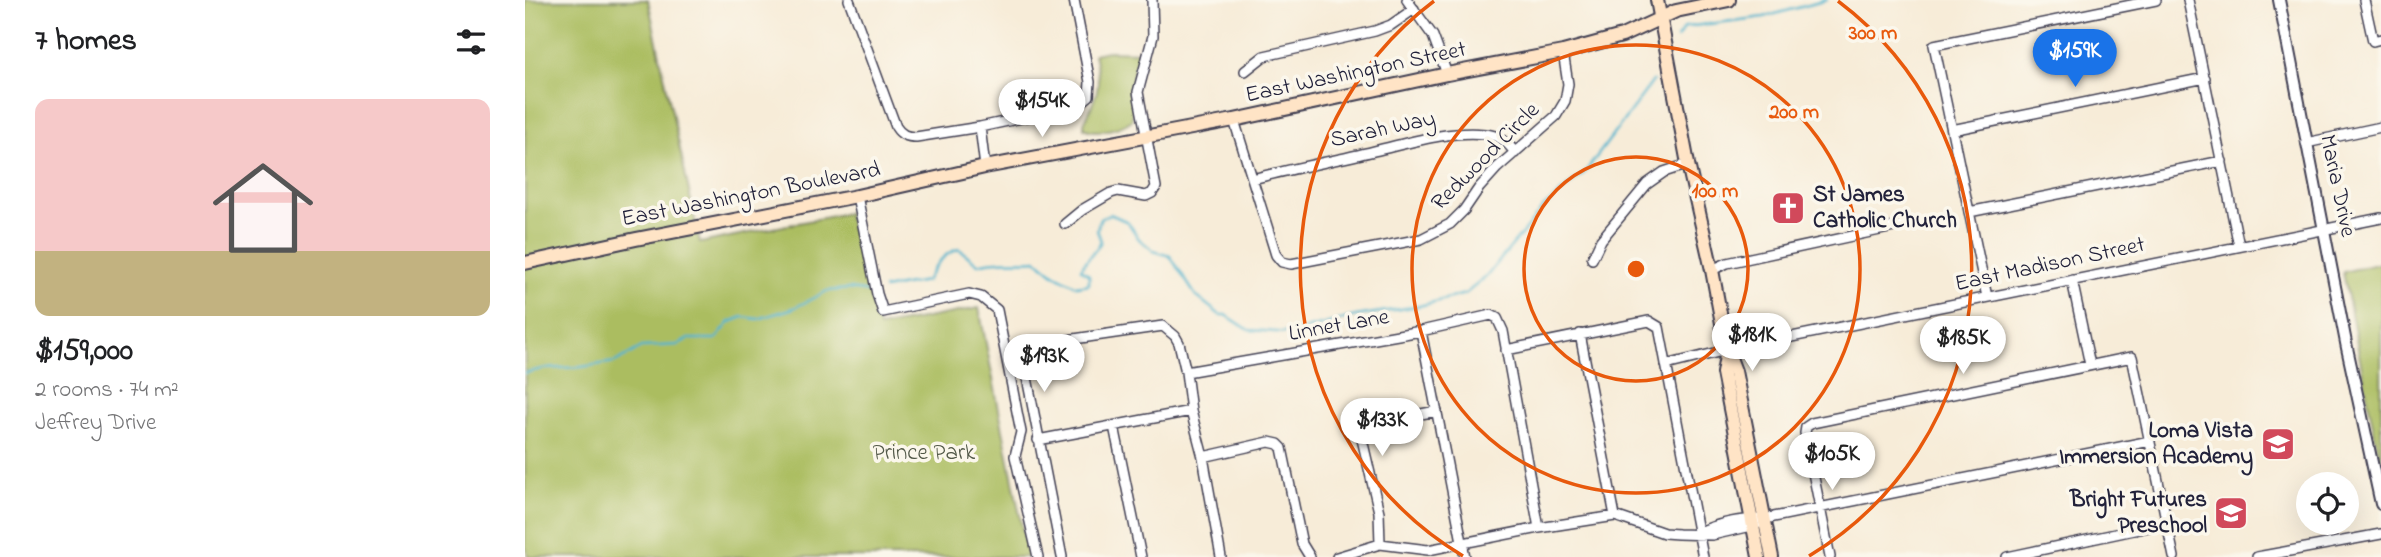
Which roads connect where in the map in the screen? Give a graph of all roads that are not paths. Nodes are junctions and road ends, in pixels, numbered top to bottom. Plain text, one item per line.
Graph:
1 (849, 0) edge
2 (1074, 0) edge
3 (1152, 0) edge
4 (1407, 0) edge
5 (1657, 0) edge
6 (1729, 0) edge
7 (2156, 0) edge
8 (2189, 0) edge
9 (2279, 0) edge
10 (2364, 0) edge
11 (1414, 9) junction
12 (1661, 17) junction
13 (2381, 39) edge
14 (1563, 52) junction
15 (1245, 71) dead end
16 (1447, 74) junction
17 (2204, 78) junction
18 (1234, 120) junction
19 (980, 127) junction
20 (2381, 127) edge
21 (1952, 130) junction
22 (1146, 137) junction
23 (2306, 143) junction
24 (1515, 153) junction
25 (2221, 161) junction
26 (1688, 164) junction
27 (985, 167) junction
28 (1253, 179) junction
29 (857, 197) junction
30 (1969, 212) junction
31 (2381, 218) edge
32 (1065, 224) dead end
33 (1908, 224) dead end
34 (2324, 229) junction
35 (2239, 246) junction
36 (1593, 260) dead end
37 (525, 263) edge
38 (1713, 270) junction
39 (2072, 280) junction
40 (1987, 297) junction
41 (1421, 331) junction
42 (1580, 334) junction
43 (1506, 350) junction
44 (1727, 350) junction
45 (1666, 365) junction
46 (2090, 365) junction
47 (1186, 372) junction
48 (1191, 411) junction
49 (1437, 411) junction
50 (1114, 426) junction
51 (1038, 440) junction
52 (2150, 441) junction
53 (1203, 457) junction
54 (2381, 504) edge
55 (1820, 508) junction
56 (1615, 516) junction
57 (1756, 522) junction
58 (2167, 523) junction
59 (1539, 528) junction
60 (1698, 533) junction
61 (2381, 534) edge
62 (1380, 544) junction
63 (1463, 544) junction
64 (1038, 557) edge
65 (1062, 557) edge
66 (1141, 557) edge
67 (1221, 557) edge
68 (1310, 557) edge
69 (1338, 557) edge
70 (1465, 557) edge
71 (1703, 557) edge
72 (1759, 557) edge
73 (1772, 557) edge
74 (1830, 557) edge
75 (2007, 557) edge
76 (2174, 557) edge
77 (2256, 557) edge

1 - 19 street
2 - 19 street
3 - 22 street
4 - 11 street
5 - 12 main road
6 - 12 main road, East Washington Street
7 - 21 street
8 - 17 street
9 - 23 street, Maria Drive
10 - 13 street
11 - 15 street
11 - 16 street
12 - 14 main road, East Washington Street
12 - 26 main road
14 - 16 main road, East Washington Street
14 - 24 street, Redwood Circle
16 - 18 main road, East Washington Street
17 - 21 street
17 - 25 street
18 - 22 main road, East Washington Street
18 - 28 street, Redwood Circle
19 - 27 street
20 - 23 street
21 - 30 street
22 - 27 main road, East Washington Street
22 - 32 street
23 - 34 street, Maria Drive
24 - 28 street, Sarah Way
24 - 28 street, Redwood Circle
25 - 30 street
25 - 35 street
26 - 36 street
26 - 38 main road
27 - 29 main road, East Washington Boulevard
29 - 37 main road, East Washington Boulevard
29 - 64 street
30 - 40 street
31 - 34 street, East Madison Street
33 - 38 street
34 - 35 street, East Madison Street
34 - 54 street, Maria Drive
35 - 39 street, East Madison Street
38 - 44 main road
39 - 40 street, East Madison Street
39 - 46 street
40 - 44 street, East Madison Street
41 - 43 street, Linnet Lane
41 - 47 street, Linnet Lane
41 - 49 street
42 - 43 street
42 - 45 street
42 - 56 street
43 - 59 street
44 - 45 street
44 - 57 main road
45 - 60 street
46 - 52 street
46 - 55 street
47 - 48 street
47 - 51 street
48 - 50 street
48 - 53 street
49 - 62 street
49 - 63 street
50 - 51 street
50 - 66 street
51 - 65 street
52 - 55 street
52 - 58 street
53 - 67 street
53 - 68 street
55 - 57 street
55 - 74 street
56 - 59 street
56 - 60 street
57 - 60 street
57 - 72 main road
57 - 73 main road
58 - 75 street
58 - 76 street
59 - 63 street
60 - 71 street
61 - 77 street
62 - 63 street
62 - 69 street
63 - 70 street

